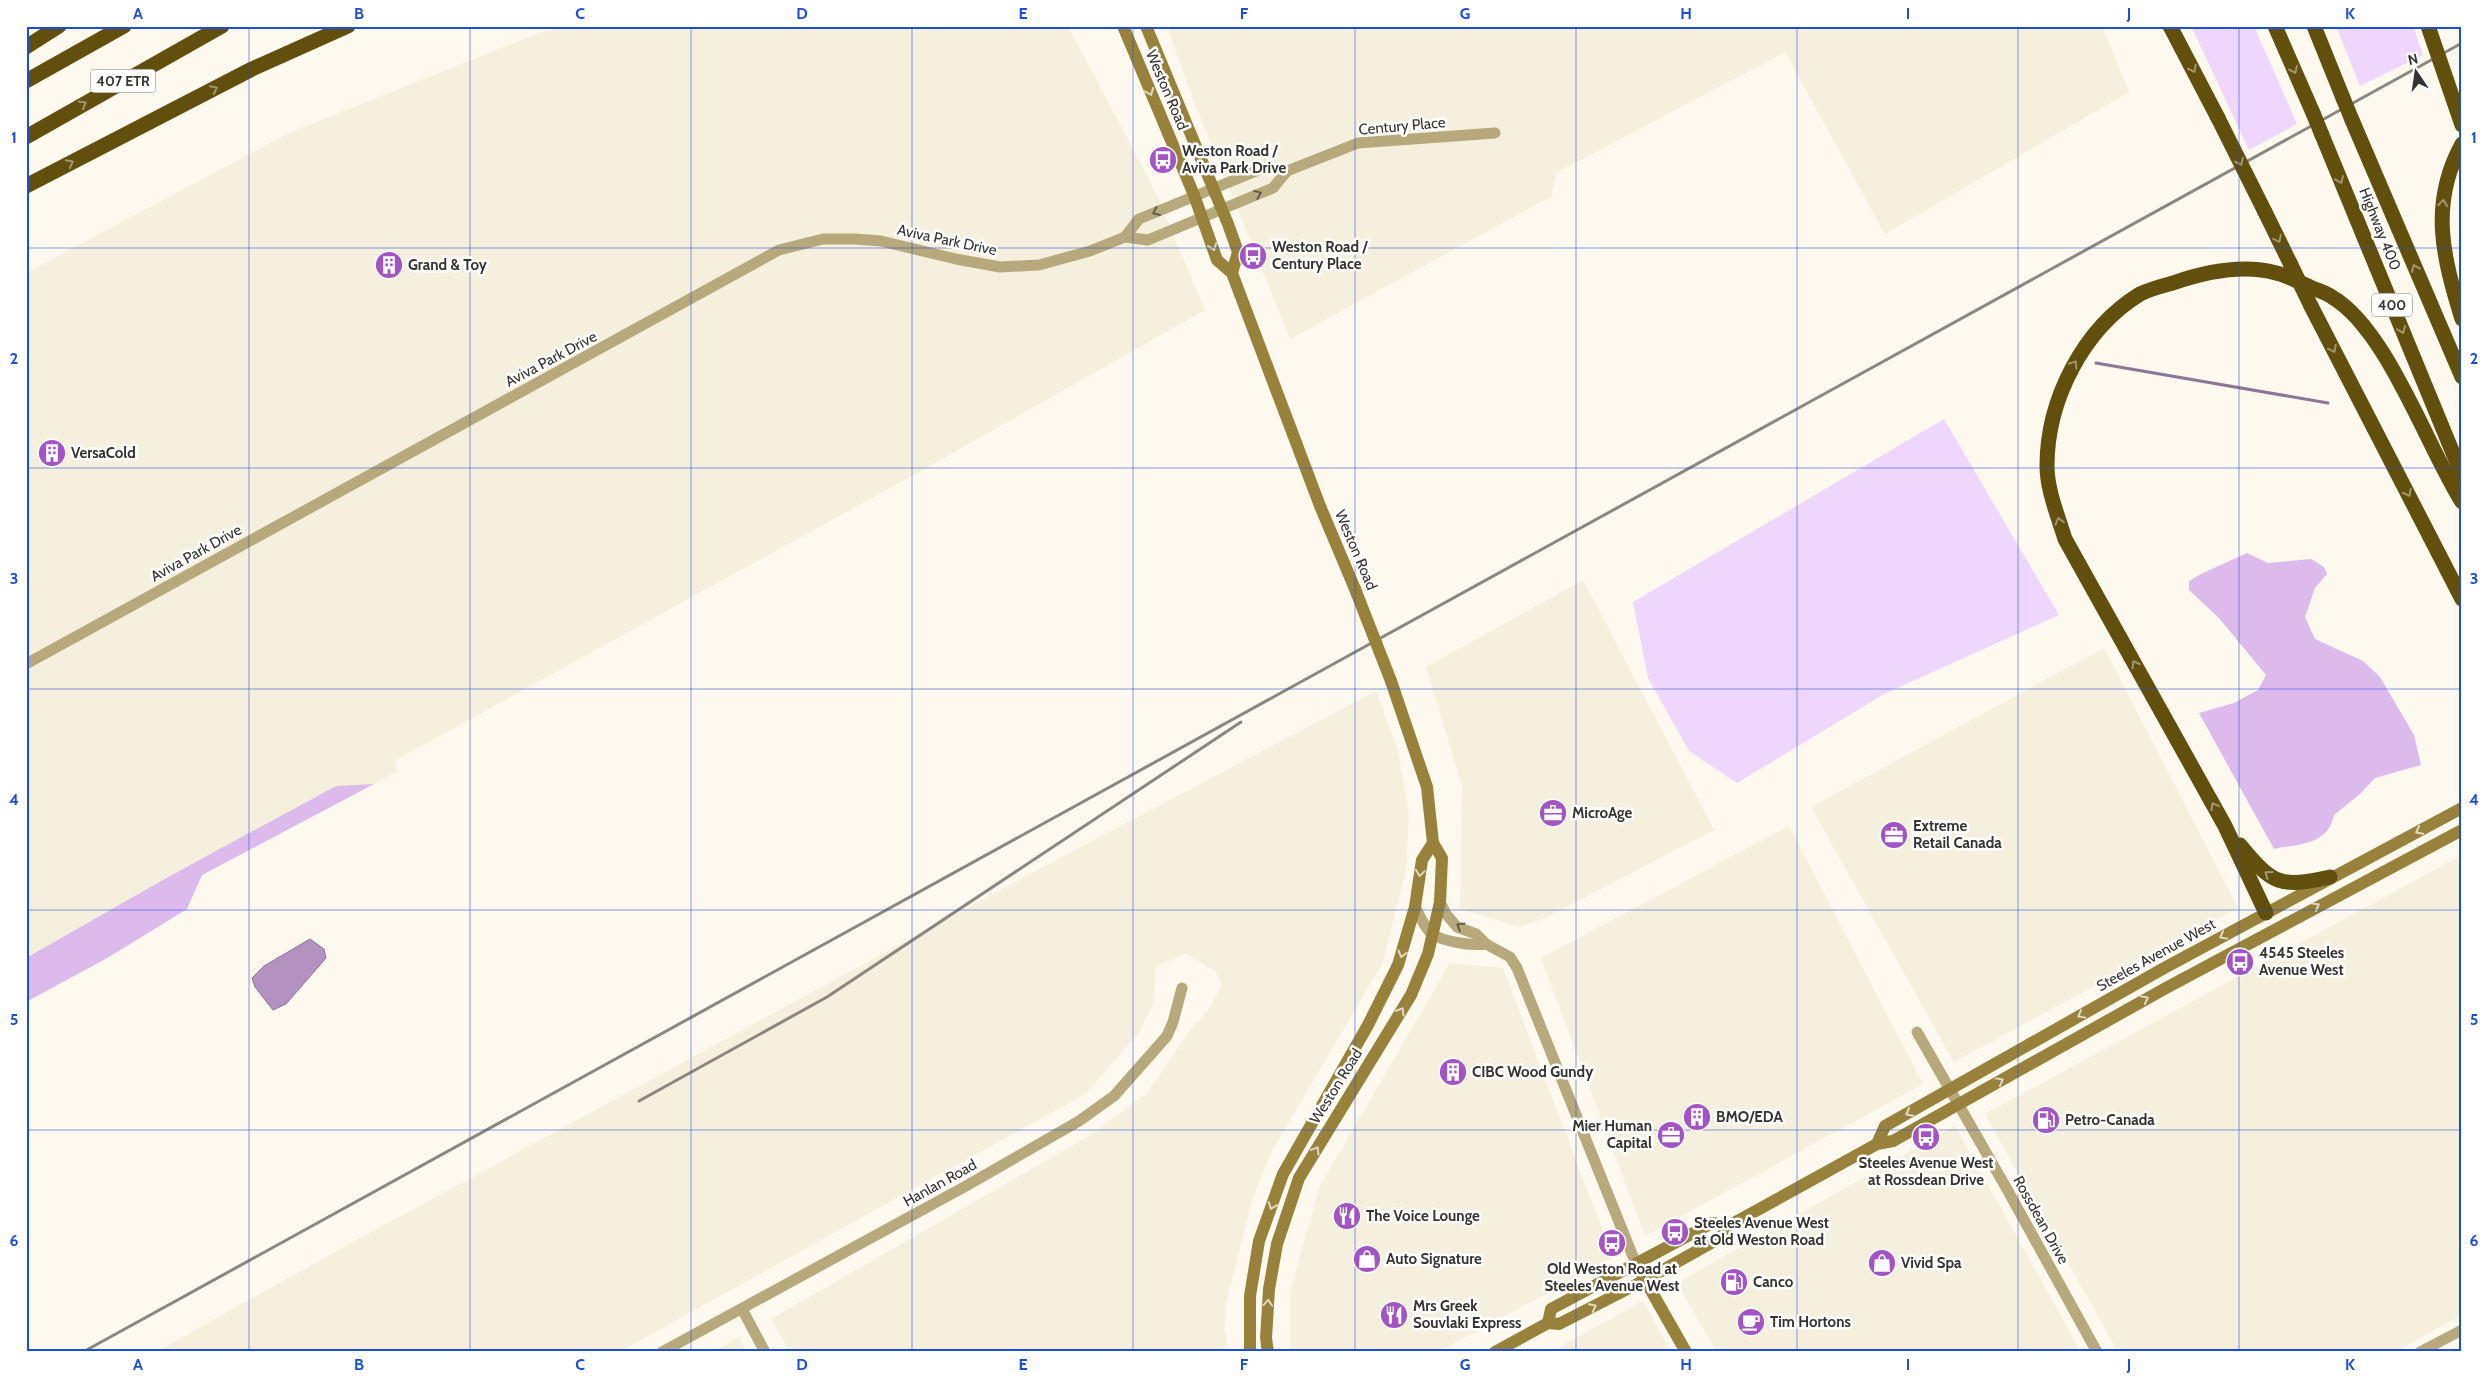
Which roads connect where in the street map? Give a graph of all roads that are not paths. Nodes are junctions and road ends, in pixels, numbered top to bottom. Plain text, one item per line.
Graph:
1 (59, 26) edge
2 (124, 26) edge
3 (222, 26) edge
4 (348, 26) edge
5 (1123, 26) edge
6 (1146, 26) edge
7 (2170, 26) edge
8 (2275, 26) edge
9 (2314, 26) edge
10 (2428, 26) edge
11 (26, 47) edge
12 (26, 81) edge
13 (2462, 125) edge
14 (1495, 133) dead end
15 (26, 137) edge
16 (2462, 144) edge
17 (1287, 171) junction
18 (26, 186) edge
19 (1214, 188) junction
20 (1194, 195) junction
21 (1222, 208) junction
22 (1201, 216) junction
23 (1125, 238) junction
24 (1232, 273) junction
25 (2462, 319) edge
26 (2462, 377) edge
27 (2462, 474) edge
28 (2462, 502) edge
29 (2462, 599) edge
30 (26, 664) edge
31 (2462, 808) edge
32 (2225, 826) junction
33 (2462, 830) edge
34 (1433, 843) junction
35 (2330, 877) junction
36 (1440, 902) junction
37 (1415, 907) junction
38 (2266, 913) junction
39 (2273, 930) junction
40 (1432, 934) junction
41 (1486, 944) junction
42 (1182, 988) dead end
43 (1917, 1032) dead end
44 (1950, 1091) junction
45 (1958, 1104) junction
46 (1877, 1144) junction
47 (1730, 1225) junction
48 (1636, 1264) junction
49 (1645, 1280) junction
50 (742, 1309) junction
51 (1548, 1323) junction
52 (2462, 1330) edge
53 (662, 1352) edge
54 (765, 1352) edge
55 (1250, 1352) edge
56 (1268, 1352) edge
57 (1495, 1352) edge
58 (1686, 1352) edge
59 (2097, 1352) edge
60 (2420, 1352) edge

1 - 11 highway
2 - 12 highway, 407 ETR
15 -> 3 highway, 407 ETR
18 -> 4 highway
5 -> 20 main road, Weston Road
6 - 19 main road, Weston Road
7 -> 29 highway, bridge
8 -> 27 highway, Highway 400 / 400, bridge
26 -> 9 highway, Highway 400 / 400, bridge
10 - 13 highway, bridge
14 - 17 street, Century Place
25 -> 16 highway
17 - 19 street, Century Place
21 -> 17 street, Century Place
19 - 20 street
19 - 21 main road, Weston Road
20 - 22 main road, Weston Road
20 -> 23 street
21 - 22 street, Aviva Park Drive
21 - 24 main road, Weston Road
22 - 23 street, Aviva Park Drive
22 -> 24 main road, Weston Road
23 - 30 street, Aviva Park Drive
24 - 34 main road, Weston Road, bridge
32 -> 28 highway
31 -> 35 main road, Steeles Avenue West
35 -> 32 highway
32 - 38 highway
39 -> 33 main road, Steeles Avenue West
34 - 36 main road, Weston Road
34 -> 37 main road, Weston Road
35 - 38 main road, Steeles Avenue West
36 - 40 main road, Weston Road
41 -> 36 street
37 - 40 street
37 -> 55 main road, Weston Road
38 - 39 main road
38 -> 44 main road, Steeles Avenue West
45 -> 39 main road, Steeles Avenue West
40 - 41 street
56 -> 40 main road, Weston Road
41 - 48 street
42 - 50 street, Hanlan Road
43 - 44 street, Rossdean Drive
44 - 45 street, Rossdean Drive
44 -> 46 main road, Steeles Avenue West
45 - 46 main road, Steeles Avenue West
45 - 59 street, Rossdean Drive
46 - 47 main road, Steeles Avenue West
47 - 48 main road, Steeles Avenue West
47 - 49 main road, Steeles Avenue West
48 - 49 main road
48 - 51 main road, Steeles Avenue West
51 -> 49 main road, Steeles Avenue West
49 - 58 main road
50 - 53 street, Hanlan Road
50 - 54 street
51 - 57 main road, Steeles Avenue West
52 - 60 street

